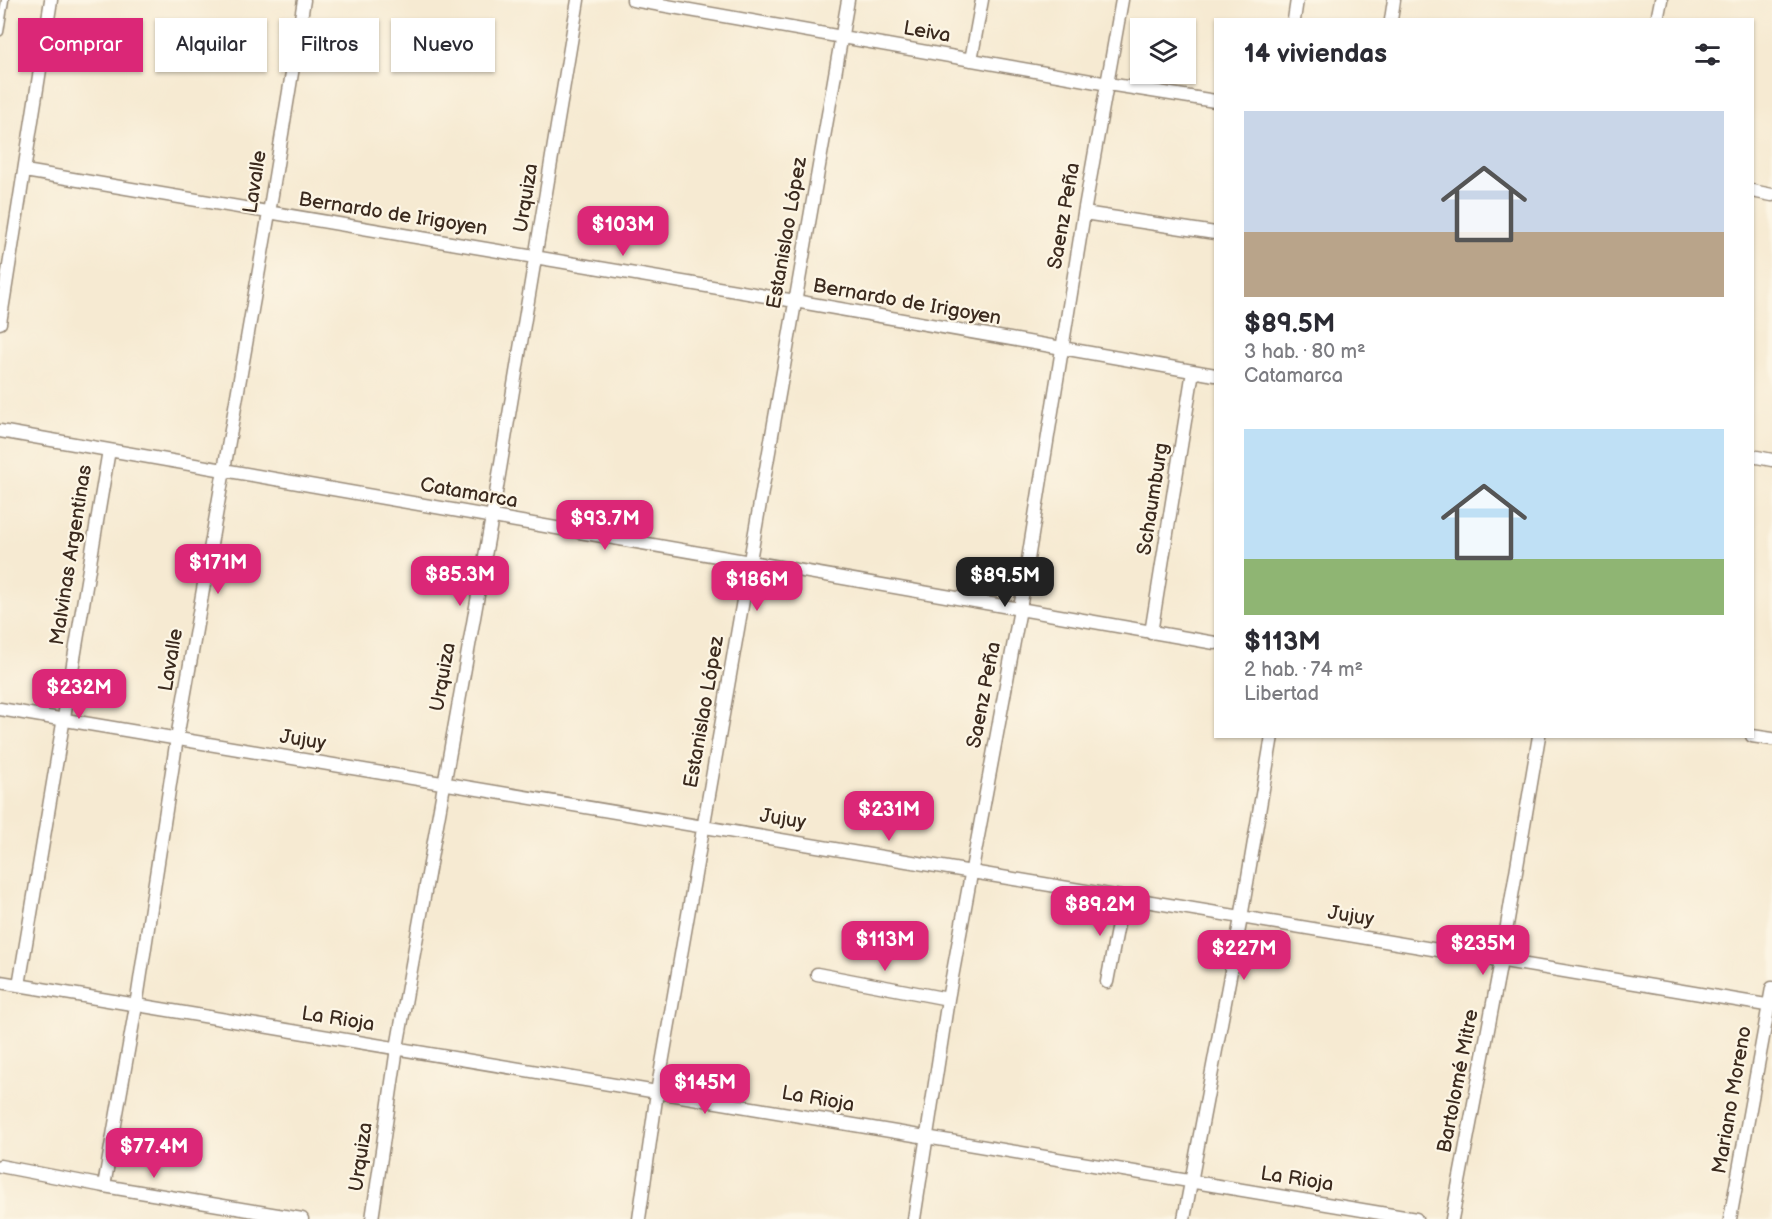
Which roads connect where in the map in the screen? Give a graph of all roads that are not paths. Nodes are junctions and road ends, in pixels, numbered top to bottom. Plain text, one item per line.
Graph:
1 (5, 0) edge
2 (51, 0) edge
3 (304, 0) edge
4 (578, 0) edge
5 (633, 0) edge
6 (848, 0) edge
7 (982, 0) edge
8 (1122, 0) edge
9 (1298, 0) edge
10 (1394, 0) edge
11 (1661, 0) edge
12 (1294, 18) edge
13 (1391, 18) edge
14 (1658, 18) edge
15 (0, 32) edge
16 (842, 37) junction
17 (971, 60) junction
18 (1108, 84) junction
19 (1214, 101) edge
20 (25, 171) junction
21 (1754, 191) edge
22 (1772, 195) edge
23 (269, 213) junction
24 (1084, 213) junction
25 (1214, 234) edge
26 (537, 258) junction
27 (795, 301) junction
28 (0, 323) edge
29 (1062, 349) junction
30 (1193, 371) junction
31 (1214, 375) edge
32 (0, 431) edge
33 (108, 450) junction
34 (1754, 456) edge
35 (1772, 460) edge
36 (225, 470) junction
37 (492, 517) junction
38 (750, 561) junction
39 (1020, 609) junction
40 (1151, 633) junction
41 (1214, 644) edge
42 (0, 709) edge
43 (64, 720) junction
44 (1754, 736) edge
45 (177, 738) junction
46 (1272, 738) edge
47 (1539, 738) edge
48 (1772, 739) edge
49 (444, 783) junction
50 (703, 826) junction
51 (971, 870) junction
52 (1123, 898) junction
53 (1241, 918) junction
54 (1501, 961) junction
55 (817, 974) dead end
56 (0, 982) edge
57 (1107, 982) dead end
58 (19, 985) junction
59 (1772, 988) edge
60 (948, 999) junction
61 (136, 1006) junction
62 (1771, 1006) edge
63 (397, 1048) junction
64 (657, 1092) junction
65 (927, 1137) junction
66 (0, 1166) edge
67 (1191, 1181) junction
68 (104, 1186) junction
69 (302, 1219) edge
70 (372, 1219) edge
71 (639, 1219) edge
72 (915, 1219) edge
73 (1184, 1219) edge
74 (1416, 1219) edge
75 (1452, 1219) edge
76 (1730, 1219) edge

1 - 15 lane
2 - 20 street
3 - 23 street, Lavalle
4 - 26 street, Urquiza
5 - 16 street, Leiva
6 - 16 street, Estanislao López
7 - 17 street
8 - 18 street, Saenz Peña
9 - 12 street
10 - 13 street
11 - 14 street
16 - 17 street, Leiva
16 - 27 street, Estanislao López
17 - 18 street, Leiva
18 - 19 street, Leiva
18 - 24 street, Saenz Peña
20 - 23 street, Bernardo de Irigoyen
20 - 28 street
21 - 22 street
23 - 26 street, Bernardo de Irigoyen
23 - 36 street, Lavalle
24 - 25 street
24 - 29 street, Saenz Peña
26 - 27 street, Bernardo de Irigoyen
26 - 37 street, Urquiza
27 - 29 street, Bernardo de Irigoyen
27 - 38 street, Estanislao López
29 - 30 street, Bernardo de Irigoyen
29 - 39 street, Saenz Peña
30 - 31 street, Bernardo de Irigoyen
30 - 40 street, Schaumburg
32 - 33 street, Catamarca
33 - 36 street, Catamarca
33 - 43 street, Malvinas Argentinas
34 - 35 street
36 - 37 street, Catamarca
36 - 45 street, Lavalle
37 - 38 street, Catamarca
37 - 49 street, Urquiza
38 - 39 street, Catamarca
38 - 50 street, Estanislao López
39 - 40 street, Catamarca
39 - 51 street, Saenz Peña
40 - 41 street, Catamarca
42 - 43 street, Jujuy
43 - 45 street, Jujuy
43 - 58 street, Malvinas Argentinas
44 - 48 street
45 - 49 street, Jujuy
45 - 61 street, Lavalle
46 - 53 street
47 - 54 street, Bartolomé Mitre
49 - 50 street, Jujuy
49 - 63 street, Urquiza
50 - 51 street, Jujuy
50 - 64 street, Estanislao López
51 - 52 street, Jujuy
51 - 60 street, Saenz Peña
52 - 53 street, Jujuy
52 - 57 street
53 - 54 street, Jujuy
53 - 67 street
54 - 62 street, Jujuy
54 - 75 street, Bartolomé Mitre
55 - 60 street
56 - 58 street, La Rioja
58 - 61 street, La Rioja
59 - 62 street, Mariano Moreno
60 - 65 street, Saenz Peña
61 - 63 street, La Rioja
61 - 68 street, Lavalle
62 - 76 street, Mariano Moreno
63 - 64 street, La Rioja
63 - 70 street, Urquiza
64 - 65 street, La Rioja
64 - 71 street, Estanislao López
65 - 67 street, La Rioja
65 - 72 street, Saenz Peña
66 - 68 street
67 - 73 street
67 - 74 street, La Rioja
68 - 69 street

